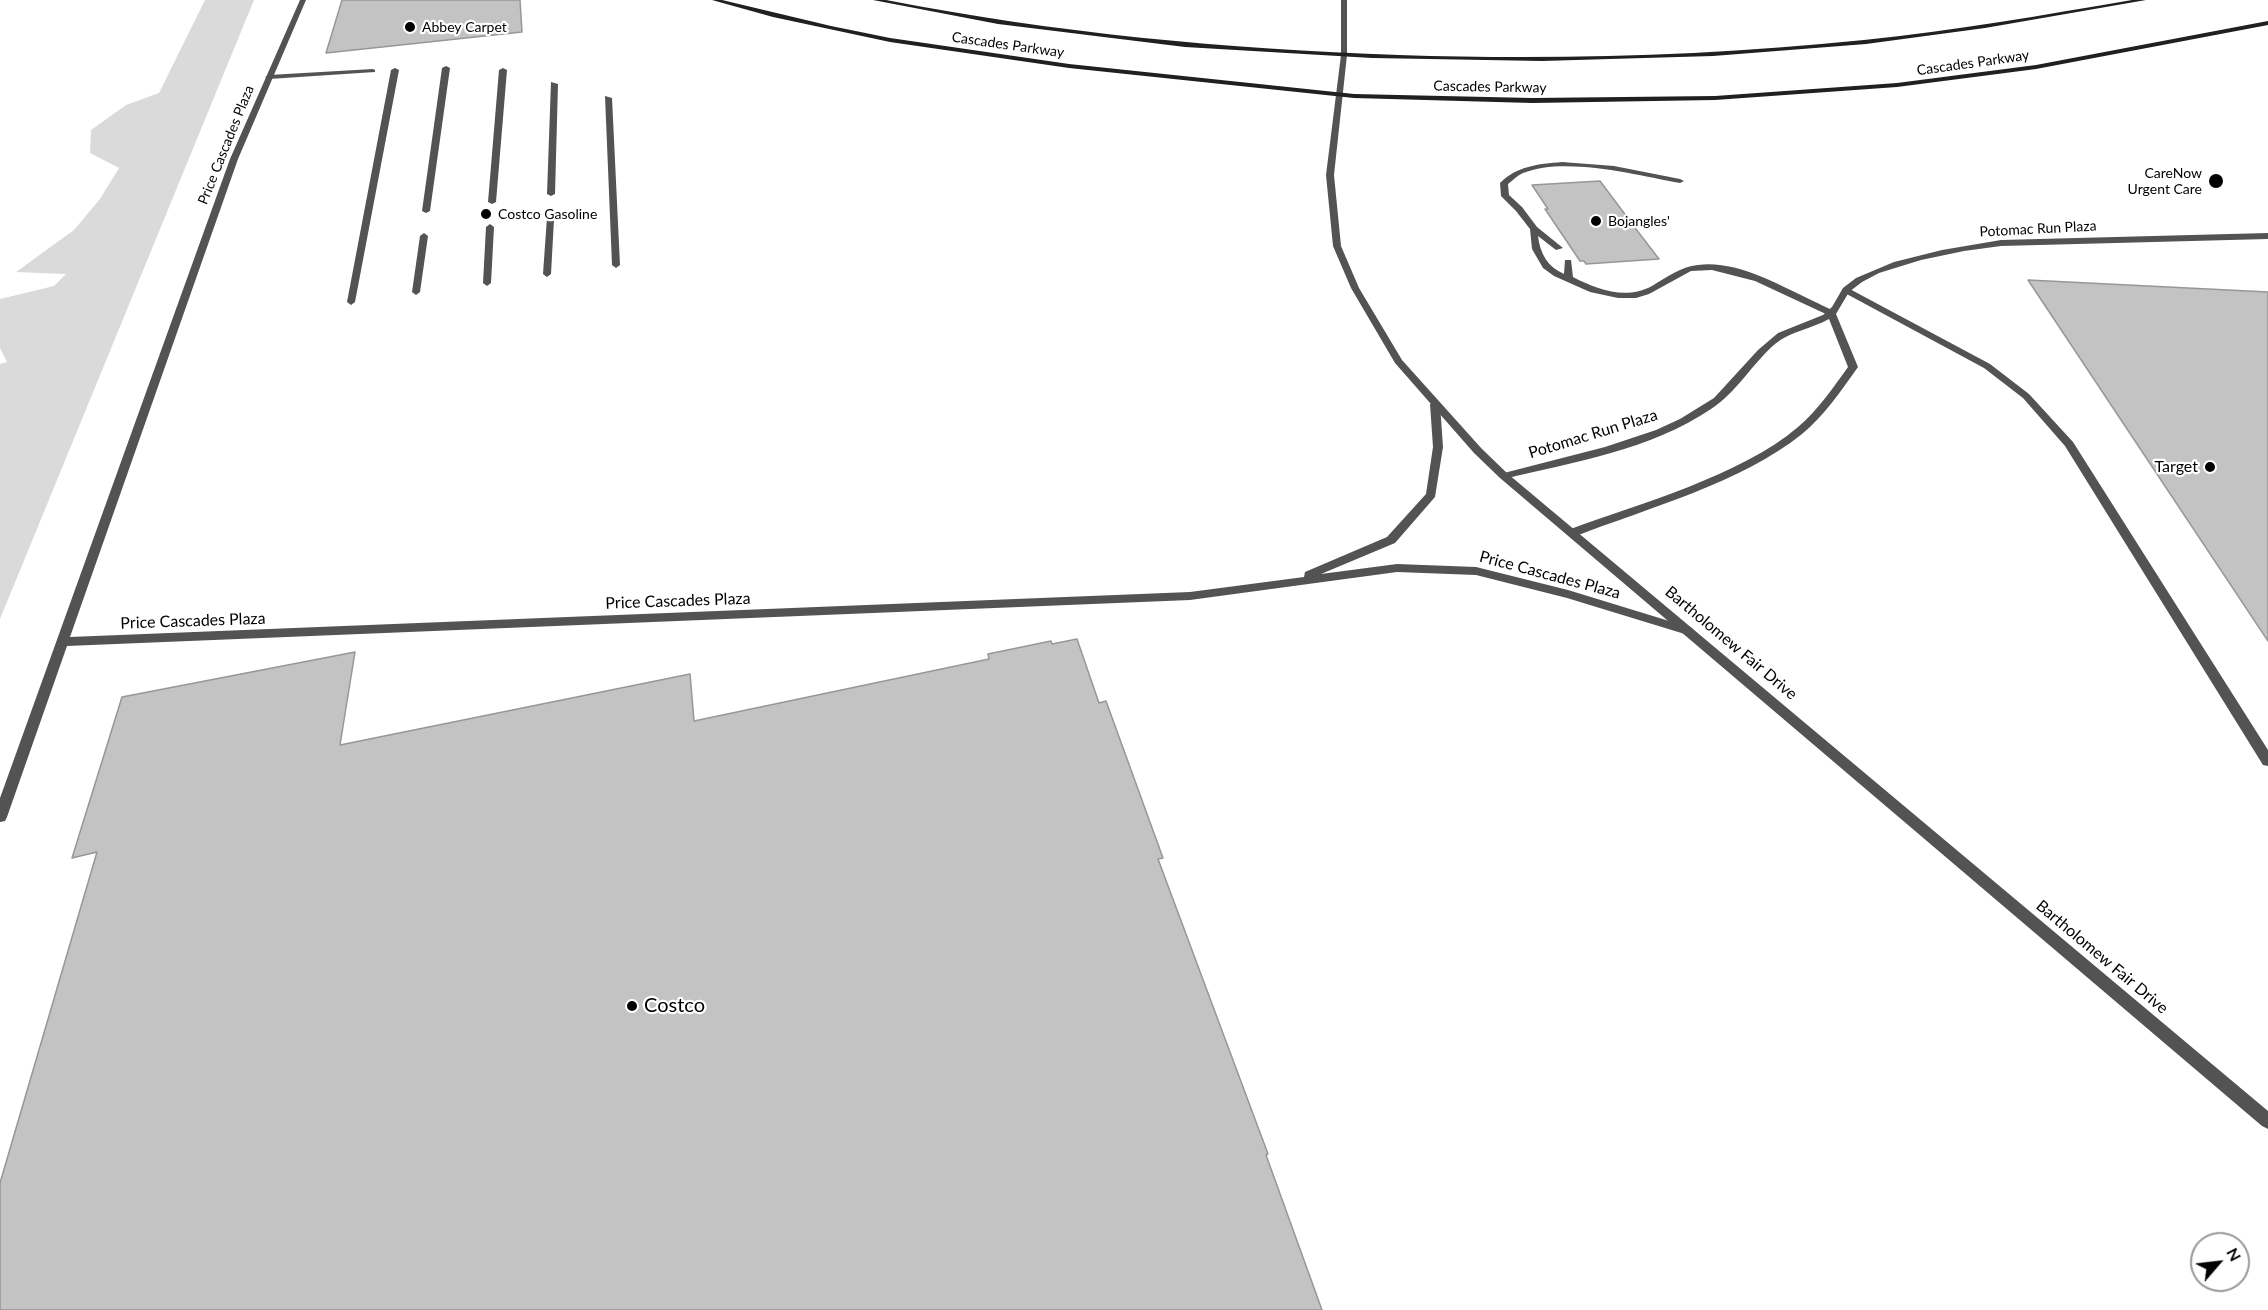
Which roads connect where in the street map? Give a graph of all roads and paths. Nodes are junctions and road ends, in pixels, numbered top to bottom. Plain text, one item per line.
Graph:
1 (303, 0) edge
2 (715, 0) edge
3 (876, 0) edge
4 (1344, 0) edge
5 (2143, 0) edge
6 (2268, 23) edge
7 (1344, 55) junction
8 (446, 68) dead end
9 (503, 69) dead end
10 (395, 70) dead end
11 (373, 71) dead end
12 (269, 77) junction
13 (554, 84) dead end
14 (1339, 95) junction
15 (608, 98) dead end
16 (1680, 181) dead end
17 (551, 194) dead end
18 (492, 202) dead end
19 (426, 211) dead end
20 (550, 219) dead end
21 (490, 227) dead end
22 (1534, 229) junction
23 (424, 236) dead end
24 (2268, 236) edge
25 (1559, 248) dead end
26 (1568, 262) dead end
27 (616, 265) dead end
28 (547, 274) dead end
29 (1569, 279) junction
30 (487, 283) dead end
31 (1845, 290) junction
32 (416, 292) dead end
33 (351, 302) dead end
34 (1831, 314) junction
35 (1435, 404) junction
36 (1504, 476) junction
37 (1572, 533) junction
38 (1294, 581) junction
39 (1689, 631) junction
40 (63, 642) junction
41 (2268, 761) edge
42 (0, 817) edge
43 (2268, 1121) edge

1 - 12 street, Price Cascades Plaza
2 - 14 main road, Cascades Parkway
3 - 7 main road, Cascades Parkway
4 - 7 street, Bartholomew Fair Drive
5 - 7 main road, Cascades Parkway
6 - 14 main road, Cascades Parkway
7 - 14 street, Bartholomew Fair Drive
8 - 19 street
9 - 18 street
10 - 33 street
11 - 12 street
12 - 40 street, Price Cascades Plaza
13 - 17 street
14 - 35 street, Bartholomew Fair Drive
15 - 27 street
16 - 22 street
20 - 28 street
21 - 30 street
22 - 25 street
22 - 29 street
23 - 32 street
24 - 31 street, Potomac Run Plaza
26 - 29 street
29 - 34 street
31 - 34 street, Potomac Run Plaza
31 - 41 street
34 - 36 street, Potomac Run Plaza
34 - 37 street
35 - 36 street, Bartholomew Fair Drive
35 - 38 street, Price Cascades Plaza
36 - 37 street, Bartholomew Fair Drive
37 - 39 street, Bartholomew Fair Drive
38 - 39 street, Price Cascades Plaza
38 - 40 street, Price Cascades Plaza
39 - 43 street, Bartholomew Fair Drive
40 - 42 street, Price Cascades Plaza

